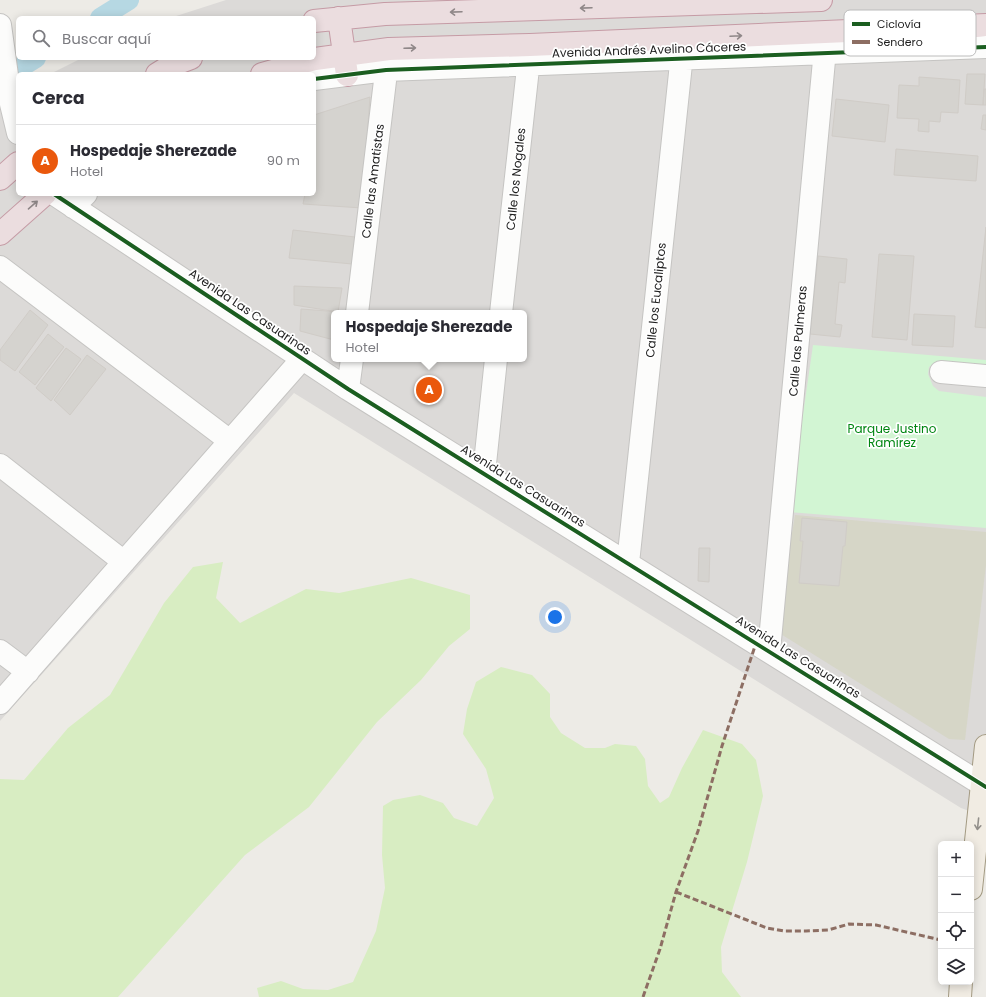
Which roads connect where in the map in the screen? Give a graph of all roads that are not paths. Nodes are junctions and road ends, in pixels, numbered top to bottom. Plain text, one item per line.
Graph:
1 (821, 0) edge
2 (339, 18) junction
3 (316, 21) edge
4 (976, 25) edge
5 (986, 25) edge
6 (0, 26) edge
7 (844, 31) edge
8 (827, 32) junction
9 (683, 38) junction
10 (976, 47) edge
11 (986, 47) edge
12 (389, 49) junction
13 (844, 53) edge
14 (529, 54) junction
15 (824, 54) junction
16 (316, 59) edge
17 (186, 60) edge
18 (311, 60) edge
19 (681, 60) junction
20 (346, 65) junction
21 (386, 70) junction
22 (161, 72) edge
23 (269, 72) edge
24 (316, 78) edge
25 (16, 125) edge
26 (16, 165) edge
27 (0, 179) edge
28 (42, 196) edge
29 (63, 196) edge
30 (80, 200) edge
31 (2, 227) edge
32 (0, 267) edge
33 (357, 310) edge
34 (501, 310) edge
35 (302, 359) junction
36 (352, 362) edge
37 (496, 362) edge
38 (941, 372) dead end
39 (986, 376) edge
40 (348, 389) junction
41 (230, 441) junction
42 (0, 466) edge
43 (484, 473) junction
44 (124, 562) junction
45 (628, 563) junction
46 (0, 651) edge
47 (768, 651) junction
48 (28, 672) junction
49 (0, 703) edge
50 (986, 746) edge
51 (984, 786) edge
52 (973, 877) edge
53 (961, 985) edge
54 (960, 997) edge

1 -> 2 highway
2 - 3 highway
2 - 20 highway
4 - 5 highway, Avenida Andrés Avelino Cáceres
6 - 25 street
7 - 8 highway, Avenida Andrés Avelino Cáceres
9 -> 8 highway, Avenida Andrés Avelino Cáceres
8 - 15 street, Calle las Palmeras
9 - 14 highway, Avenida Andrés Avelino Cáceres
9 - 19 street, Calle los Eucaliptos
10 - 11 street, Avenida Andrés Avelino Cáceres
12 -> 14 highway, Avenida Andrés Avelino Cáceres
12 - 20 highway, Avenida Andrés Avelino Cáceres
12 - 21 street, Calle las Amatistas
13 - 15 street, Avenida Andrés Avelino Cáceres
14 - 19 street, Avenida Andrés Avelino Cáceres
14 - 21 street, Avenida Andrés Avelino Cáceres
14 - 34 street, Calle los Nogales
15 - 19 street, Avenida Andrés Avelino Cáceres
15 - 47 street, Calle las Palmeras
16 - 20 highway, Avenida Andrés Avelino Cáceres
17 - 22 highway
18 - 23 highway, Avenida Andrés Avelino Cáceres
19 - 45 street, Calle los Eucaliptos
20 - 21 street, Avenida Andrés Avelino Cáceres
20 - 24 street, Avenida Andrés Avelino Cáceres
21 - 33 street, Calle las Amatistas
26 - 27 highway
31 -> 28 highway
29 - 30 street, Avenida Las Casuarinas
30 - 35 street, Avenida Las Casuarinas
32 - 41 street
35 - 40 street, Avenida Las Casuarinas
35 - 41 street
36 - 40 street
37 - 43 street
38 - 39 street
40 - 43 street, Avenida Las Casuarinas
41 - 44 street
42 - 44 street
43 - 45 street, Avenida Las Casuarinas
44 - 48 street
45 - 47 street, Avenida Las Casuarinas
46 - 48 street
47 - 51 street, Avenida Las Casuarinas
48 - 49 street
50 - 51 main road
51 -> 52 main road
53 - 54 main road

